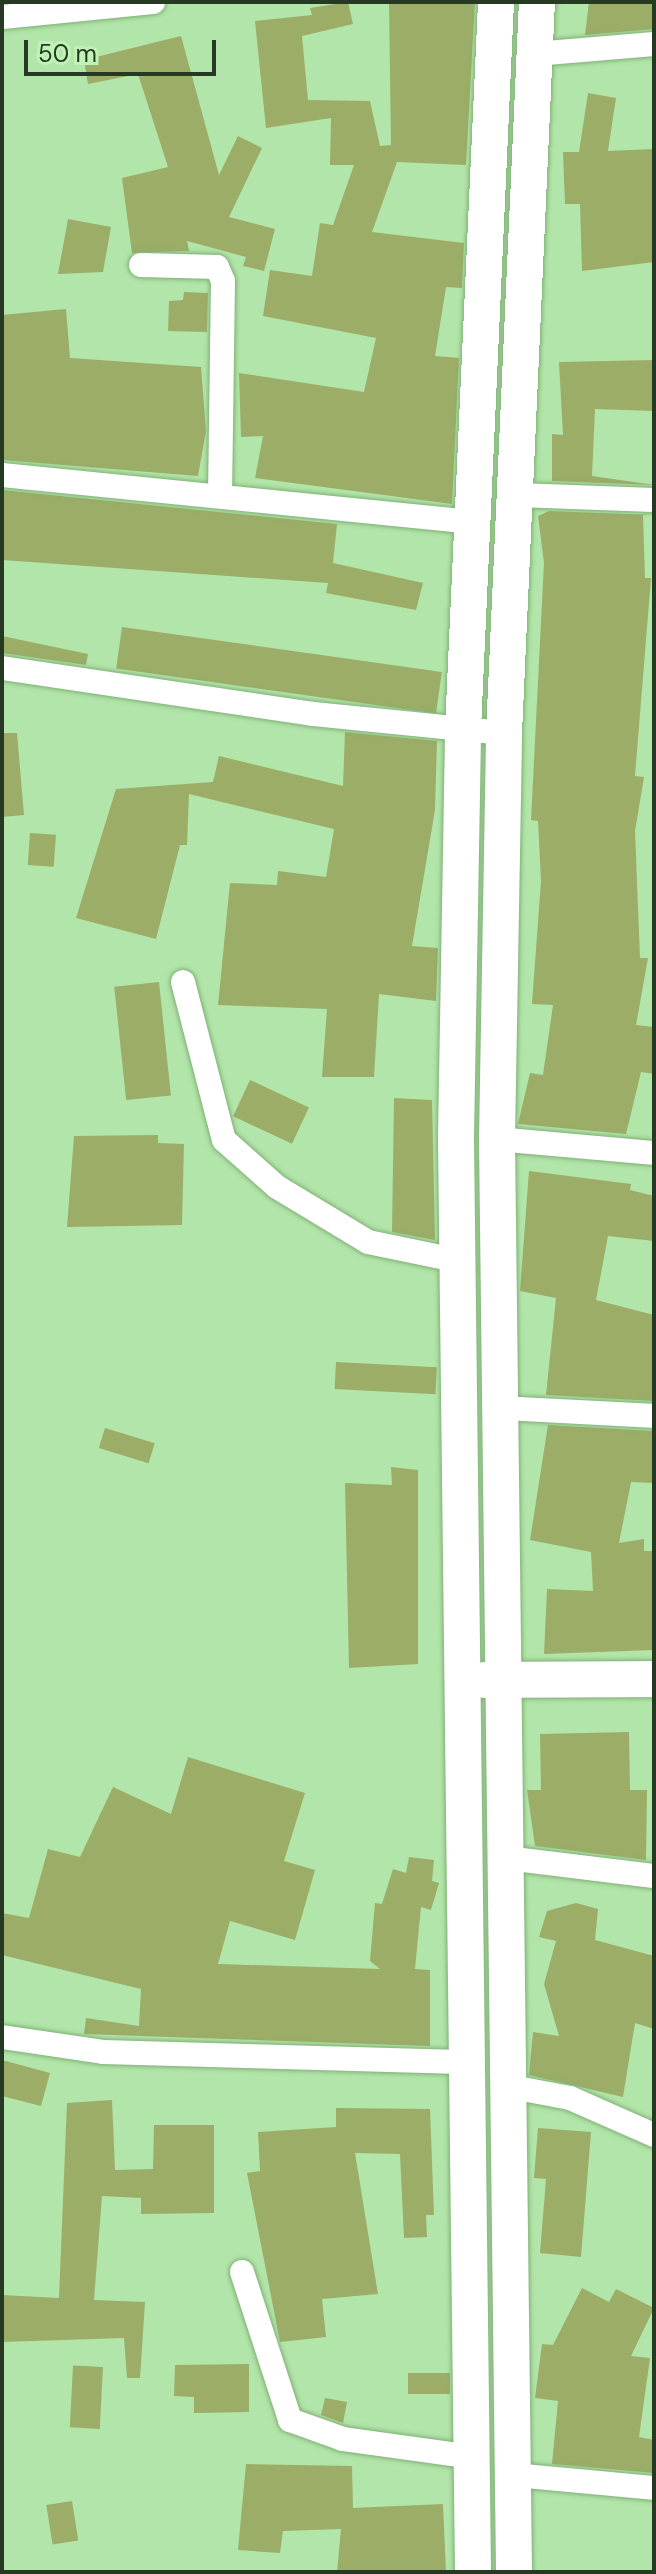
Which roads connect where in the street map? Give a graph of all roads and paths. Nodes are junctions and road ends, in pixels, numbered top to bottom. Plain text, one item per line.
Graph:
1 (153, 2) edge
2 (496, 2) edge
3 (537, 2) edge
4 (2, 17) edge
5 (654, 44) edge
6 (535, 54) junction
7 (141, 265) dead end
8 (2, 475) edge
9 (220, 492) junction
10 (518, 495) junction
11 (654, 500) edge
12 (477, 522) junction
13 (2, 668) edge
14 (463, 729) junction
15 (504, 733) junction
16 (183, 982) dead end
17 (497, 1139) junction
18 (654, 1153) edge
19 (460, 1261) junction
20 (502, 1408) junction
21 (654, 1416) edge
22 (508, 1679) junction
23 (654, 1679) edge
24 (467, 1681) junction
25 (507, 1858) junction
26 (654, 1876) edge
27 (2, 2037) edge
28 (470, 2062) junction
29 (512, 2087) junction
30 (654, 2135) edge
31 (242, 2272) dead end
32 (473, 2457) junction
33 (514, 2475) junction
34 (654, 2488) edge
35 (473, 2572) edge
36 (514, 2572) edge

1 - 4 street
2 - 12 main road
3 - 6 main road
5 - 6 street
6 - 10 main road
7 - 9 street
8 - 9 street
9 - 12 street
10 - 11 street
10 - 15 main road
12 - 14 main road
13 - 14 street
14 - 15 street
14 - 19 main road
15 - 17 main road
16 - 19 street
17 - 18 street
17 - 20 main road
19 - 24 main road
20 - 21 street
20 - 22 main road
22 - 23 main road
22 - 24 main road
22 - 25 main road
24 - 28 main road
25 - 26 street
25 - 29 main road
27 - 28 street
28 - 32 main road
29 - 30 street
29 - 33 main road
31 - 32 street
32 - 35 main road
33 - 34 street
33 - 36 main road

